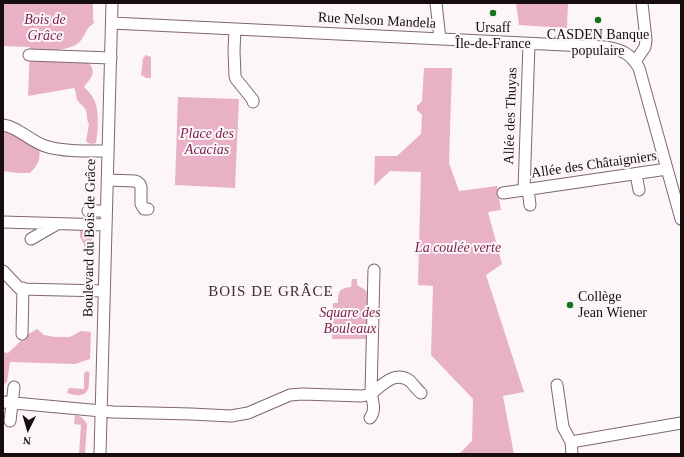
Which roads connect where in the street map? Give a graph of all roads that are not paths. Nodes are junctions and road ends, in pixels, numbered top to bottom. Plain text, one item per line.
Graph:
1 (112, 3) edge
2 (436, 3) edge
3 (642, 3) edge
4 (112, 23) junction
5 (235, 29) junction
6 (440, 39) junction
7 (529, 44) junction
8 (29, 55) dead end
9 (111, 58) junction
10 (635, 62) junction
11 (253, 102) dead end
12 (3, 125) edge
13 (108, 151) junction
14 (667, 169) junction
15 (636, 174) junction
16 (107, 180) junction
17 (526, 189) junction
18 (639, 190) dead end
19 (503, 193) dead end
20 (530, 205) dead end
21 (148, 209) dead end
22 (88, 211) dead end
23 (106, 211) junction
24 (681, 219) edge
25 (3, 222) edge
26 (51, 224) junction
27 (106, 225) junction
28 (31, 239) dead end
29 (374, 270) dead end
30 (3, 271) edge
31 (23, 288) junction
32 (104, 291) junction
33 (22, 334) dead end
34 (557, 385) dead end
35 (14, 386) dead end
36 (421, 393) dead end
37 (371, 394) junction
38 (8, 402) edge
39 (101, 411) junction
40 (370, 418) dead end
41 (10, 421) dead end
42 (681, 423) edge
43 (571, 442) junction
44 (100, 454) edge
45 (572, 454) edge

1 - 4 street, Boulevard du Bois de Grâce
2 - 6 street
3 - 10 street
4 - 5 street, Rue Nelson Mandela
4 - 9 street, Boulevard du Bois de Grâce
5 - 6 street, Rue Nelson Mandela
5 - 11 street
6 - 7 street, Rue Nelson Mandela
7 - 10 street, Rue Nelson Mandela
7 - 17 street, Allée des Thuyas
8 - 9 street
9 - 13 street, Boulevard du Bois de Grâce
10 - 14 street
12 - 13 street
13 - 16 street, Boulevard du Bois de Grâce
14 - 15 street, Allée des Châtaigniers
14 - 24 street
15 - 17 street, Allée des Châtaigniers
15 - 18 street
16 - 21 street
16 - 23 street, Boulevard du Bois de Grâce
17 - 19 street, Allée des Châtaigniers
17 - 20 street, Allée des Thuyas
22 - 23 street
23 - 27 street, Boulevard du Bois de Grâce
25 - 26 street
26 - 27 street
26 - 28 street
27 - 32 street, Boulevard du Bois de Grâce
29 - 37 street
30 - 31 street
31 - 32 street
31 - 33 street
32 - 39 street, Boulevard du Bois de Grâce
34 - 43 street
35 - 38 street
36 - 37 street
37 - 39 street
37 - 40 street
38 - 39 street
38 - 41 street
39 - 44 street, Boulevard du Bois de Grâce
42 - 43 street
43 - 45 street

